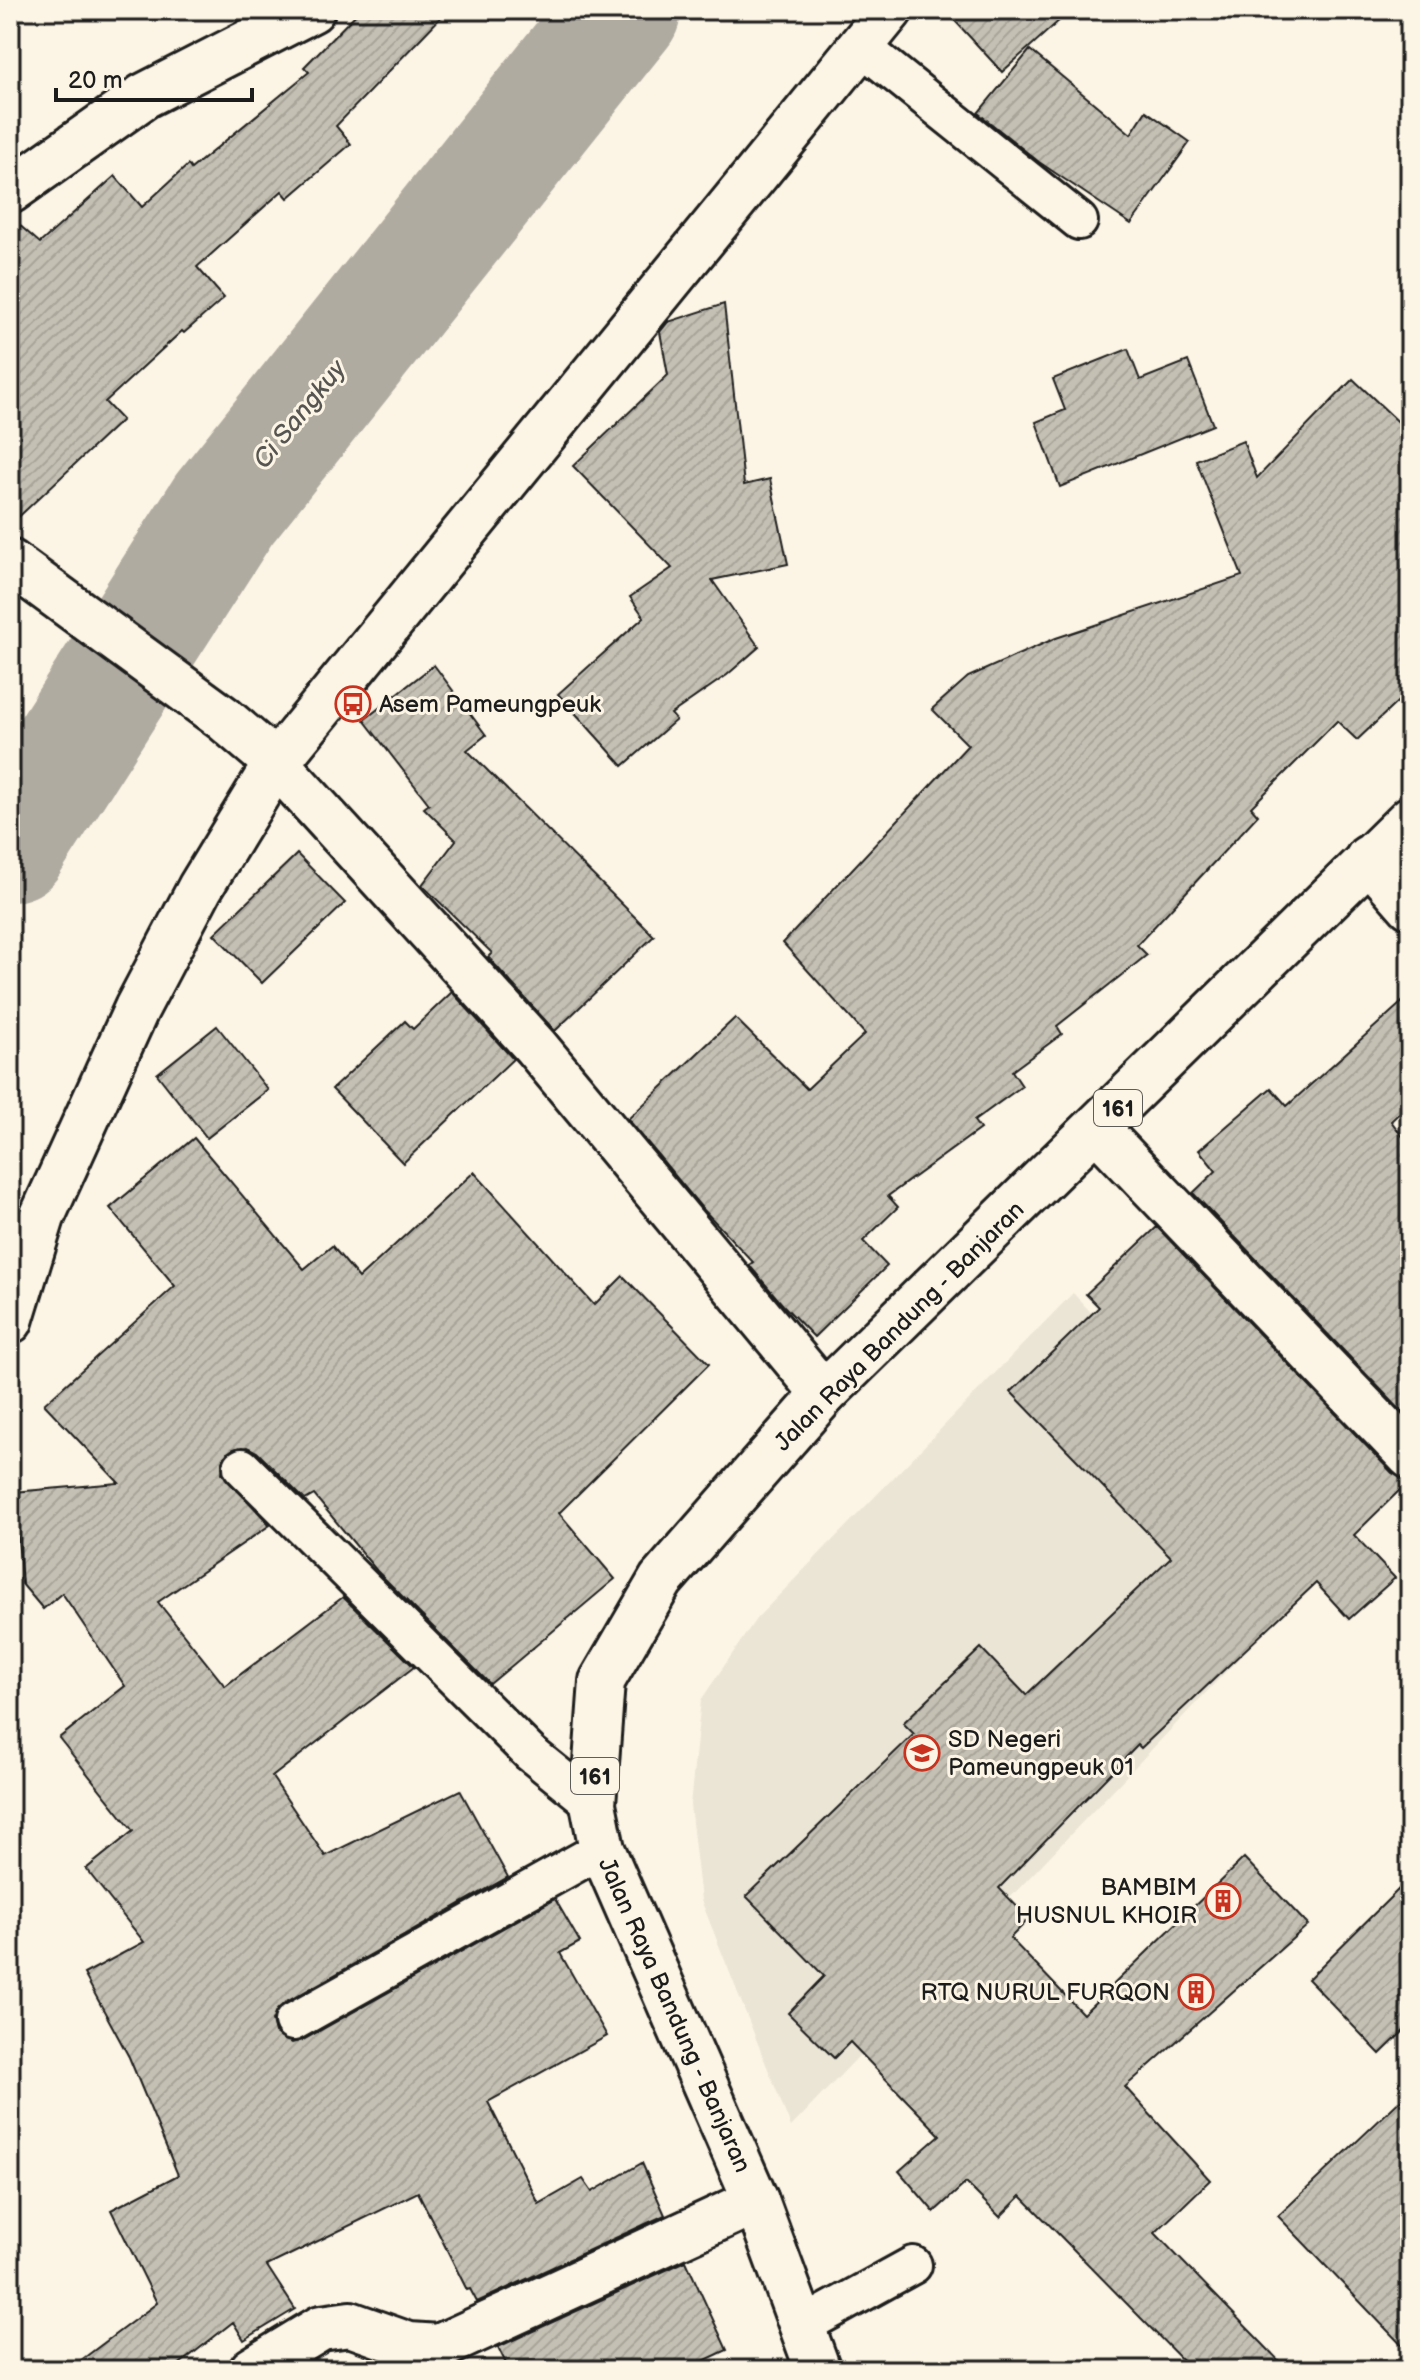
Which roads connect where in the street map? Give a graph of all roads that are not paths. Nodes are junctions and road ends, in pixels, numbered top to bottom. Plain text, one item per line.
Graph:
1 (312, 10) edge
2 (890, 10) edge
3 (862, 47) junction
4 (10, 191) edge
5 (1079, 221) dead end
6 (18, 569) edge
7 (276, 763) junction
8 (1410, 819) edge
9 (1368, 858) junction
10 (1410, 906) edge
11 (1097, 1129) junction
12 (10, 1321) edge
13 (824, 1394) junction
14 (1410, 1456) edge
15 (242, 1467) dead end
16 (593, 1804) junction
17 (602, 1849) junction
18 (293, 2022) dead end
19 (756, 2201) junction
20 (913, 2265) dead end
21 (802, 2326) junction
22 (252, 2370) edge
23 (818, 2370) edge

1 - 4 street
2 - 3 street
3 - 5 lane
3 - 7 street
6 - 7 street
7 - 12 street
7 - 13 street
8 - 9 street, Jalan Raya Bandung - Banjaran / 161
9 - 10 street
9 - 11 street, Jalan Raya Bandung - Banjaran / 161
11 - 13 street, Jalan Raya Bandung - Banjaran / 161
11 - 14 street
13 - 16 street, Jalan Raya Bandung - Banjaran / 161
15 - 16 lane
16 - 17 street, Jalan Raya Bandung - Banjaran / 161
17 - 18 lane
17 - 19 street, Jalan Raya Bandung - Banjaran / 161
19 - 21 street, Jalan Raya Bandung - Banjaran / 161
19 - 22 street
20 - 21 lane
21 - 23 street, Jalan Raya Bandung - Banjaran / 161

